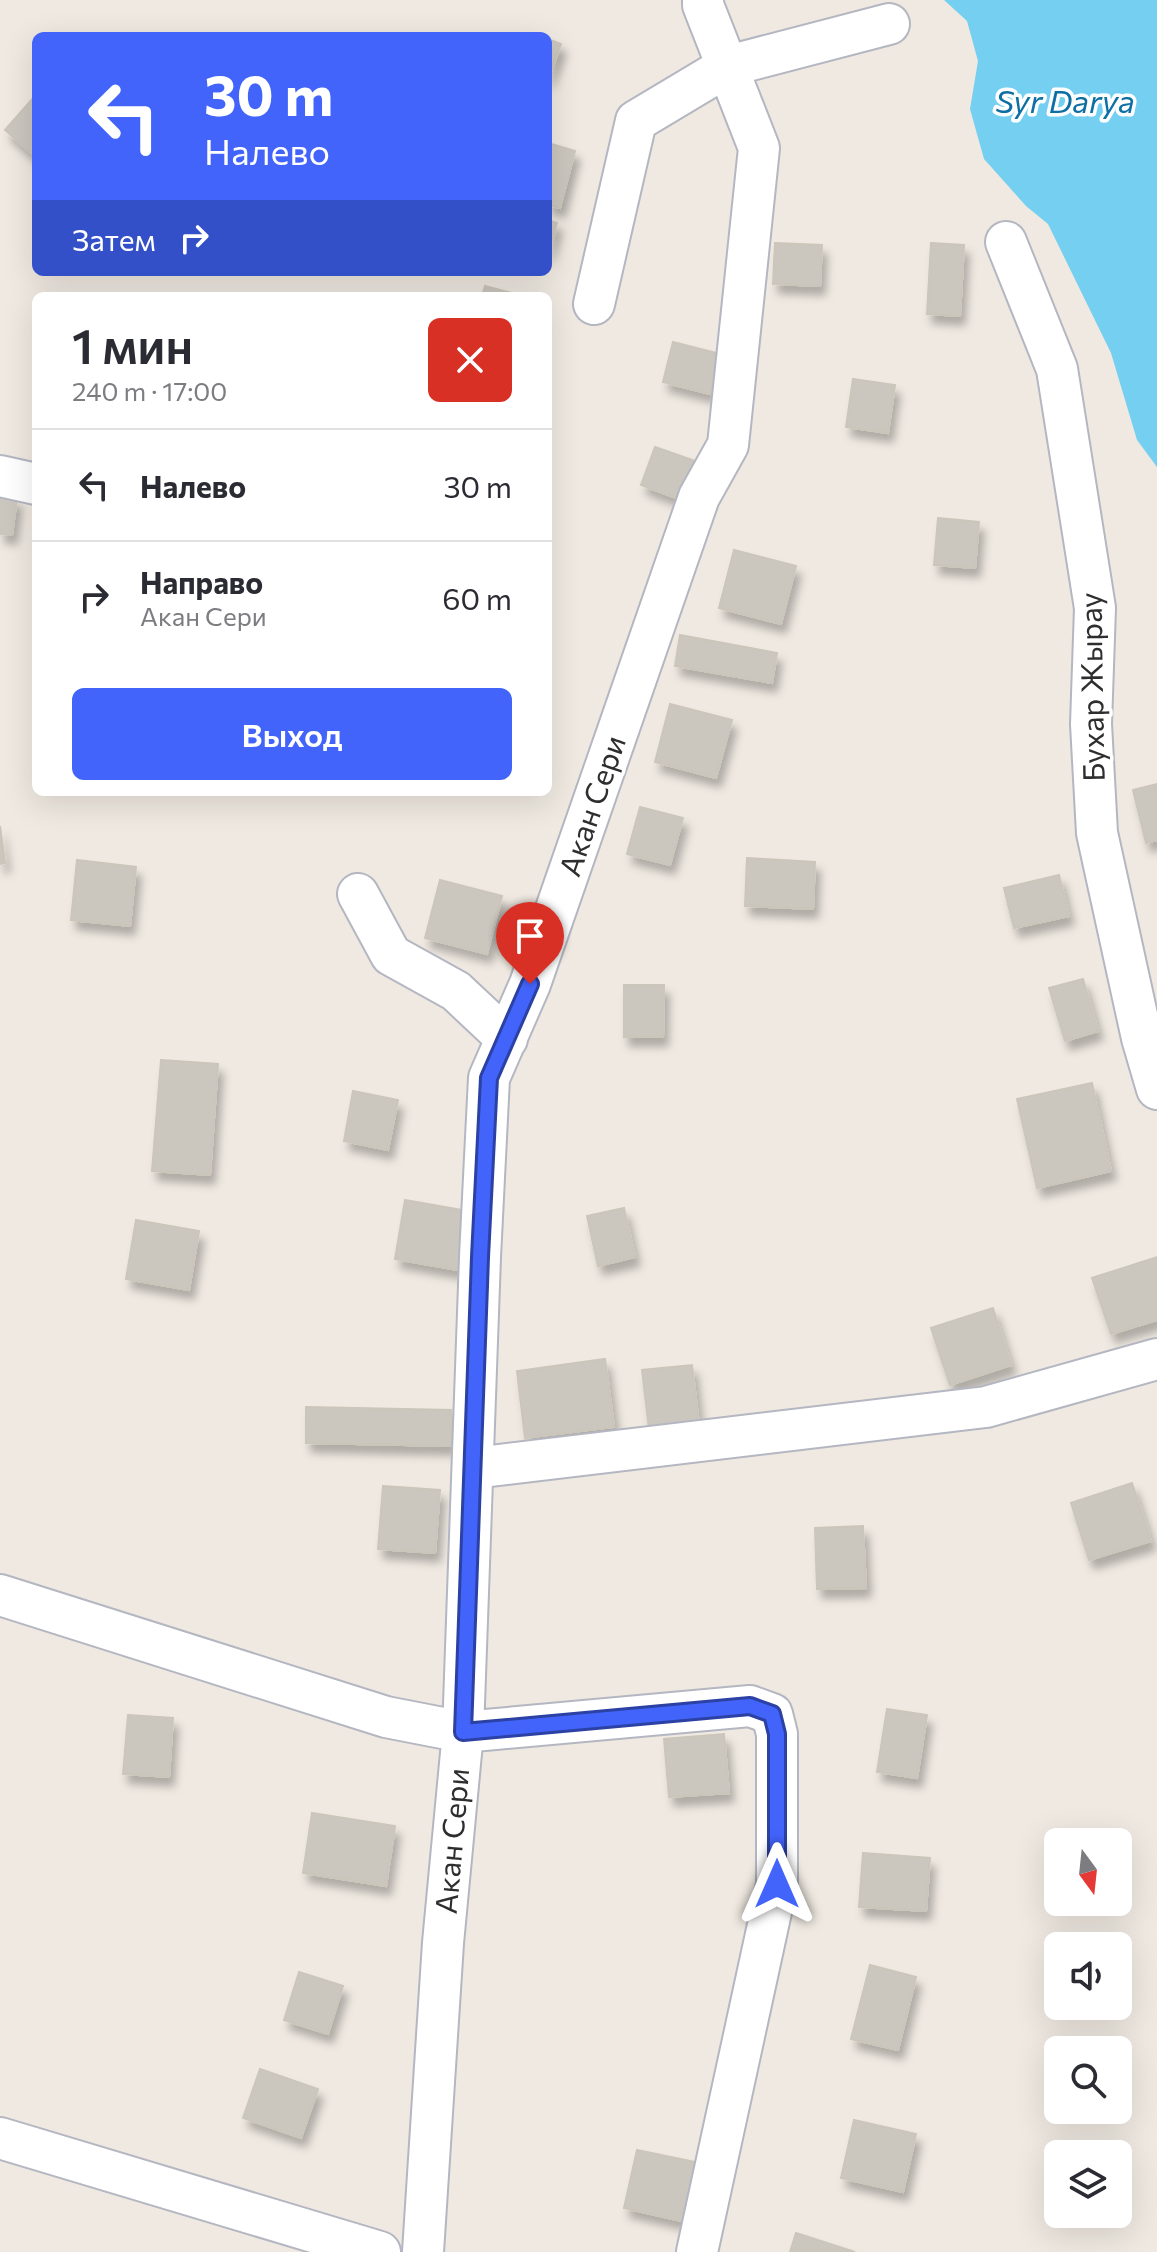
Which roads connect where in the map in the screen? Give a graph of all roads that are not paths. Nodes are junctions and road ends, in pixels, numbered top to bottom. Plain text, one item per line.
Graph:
1 (703, 0) edge
2 (889, 24) dead end
3 (728, 66) junction
4 (1006, 242) dead end
5 (594, 304) dead end
6 (0, 476) edge
7 (32, 483) edge
8 (358, 894) dead end
9 (507, 1039) junction
10 (1157, 1089) edge
11 (1157, 1359) edge
12 (474, 1468) junction
13 (0, 1595) edge
14 (463, 1732) junction
15 (0, 2138) edge
16 (380, 2252) edge
17 (423, 2252) edge
18 (697, 2252) edge

1 - 3 street, Акан Сери
2 - 3 street
3 - 5 street
3 - 9 street, Акан Сери
4 - 10 street, Бухар Жырау
6 - 7 street
8 - 9 street
9 - 12 street, Акан Сери
11 - 12 street
12 - 14 street, Акан Сери
13 - 14 street
14 - 17 street, Акан Сери
14 - 18 street
15 - 16 street

